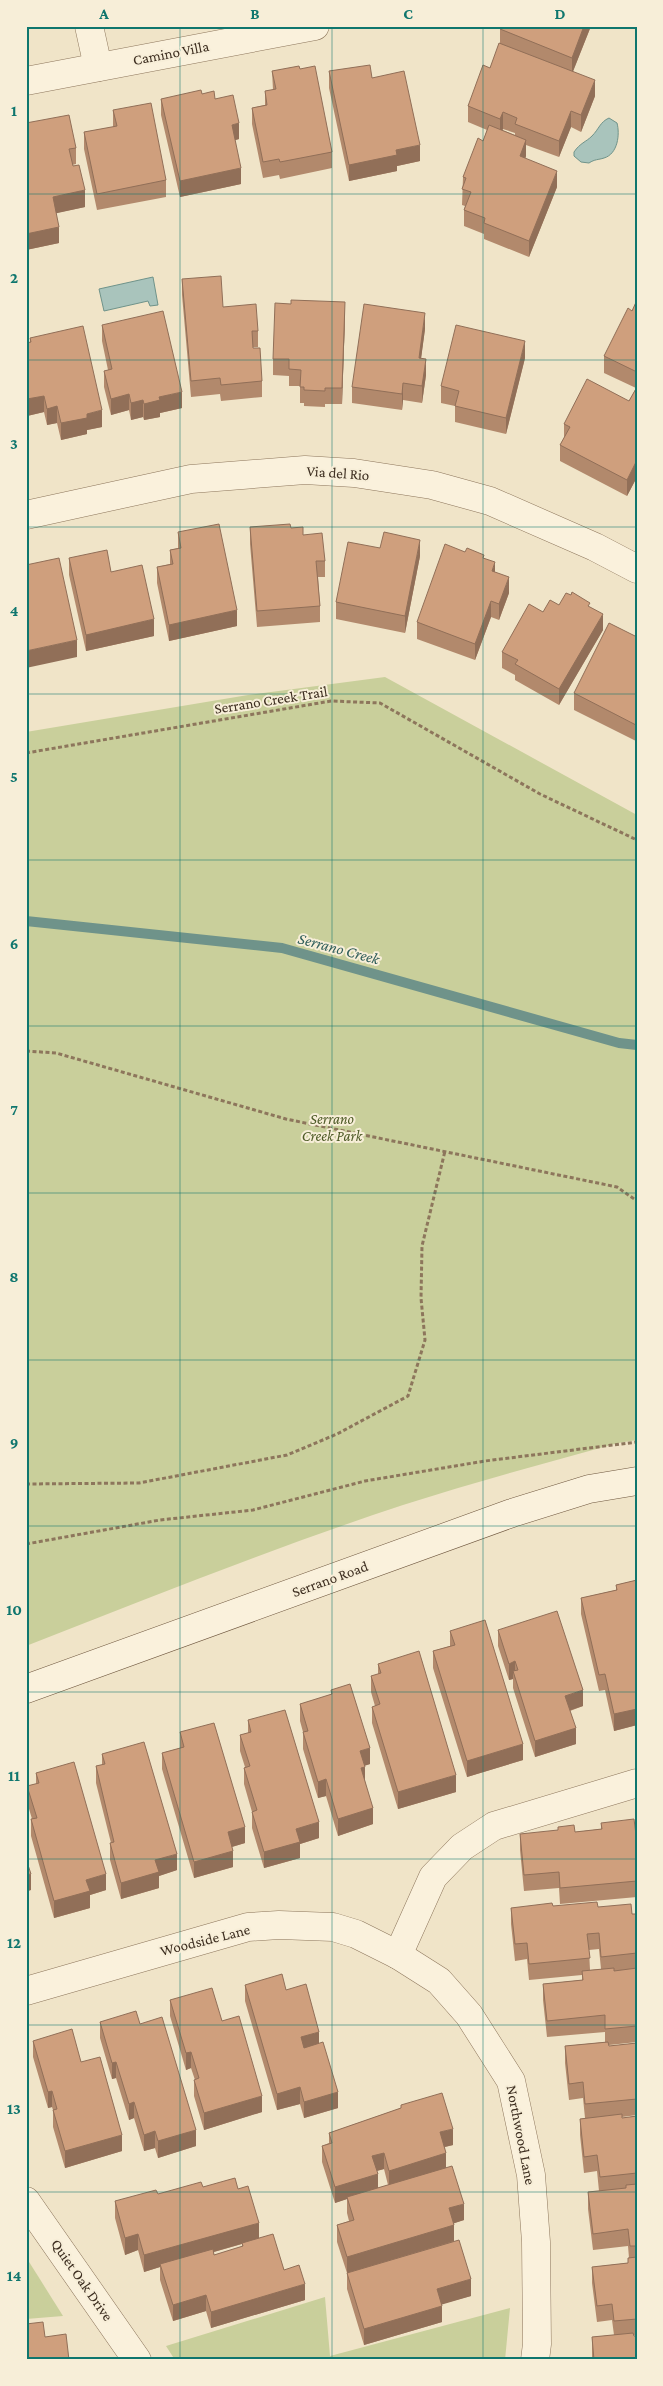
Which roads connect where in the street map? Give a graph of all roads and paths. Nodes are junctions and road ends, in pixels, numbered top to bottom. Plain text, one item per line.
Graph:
1 (89, 26) edge
2 (315, 26) edge
3 (98, 67) junction
4 (26, 81) edge
5 (26, 515) edge
6 (637, 569) edge
7 (26, 753) edge
8 (637, 840) edge
9 (26, 1051) edge
10 (445, 1151) junction
11 (637, 1201) edge
12 (637, 1442) edge
13 (637, 1481) edge
14 (26, 1484) edge
15 (26, 1544) edge
16 (26, 1689) edge
17 (637, 1783) edge
18 (398, 1955) junction
19 (26, 1991) edge
20 (26, 2201) edge
21 (137, 2360) edge
22 (535, 2360) edge

1 - 3 street
2 - 3 street, Camino Villa
3 - 4 street, Camino Villa
5 - 6 street, Via del Rio
7 - 8 path, Serrano Creek Trail
9 - 10 path
10 - 11 path
10 - 14 path
12 - 15 path
13 - 16 street, Serrano Road
17 - 18 street
18 - 19 street, Woodside Lane
18 - 22 street, Northwood Lane
20 - 21 street, Quiet Oak Drive

